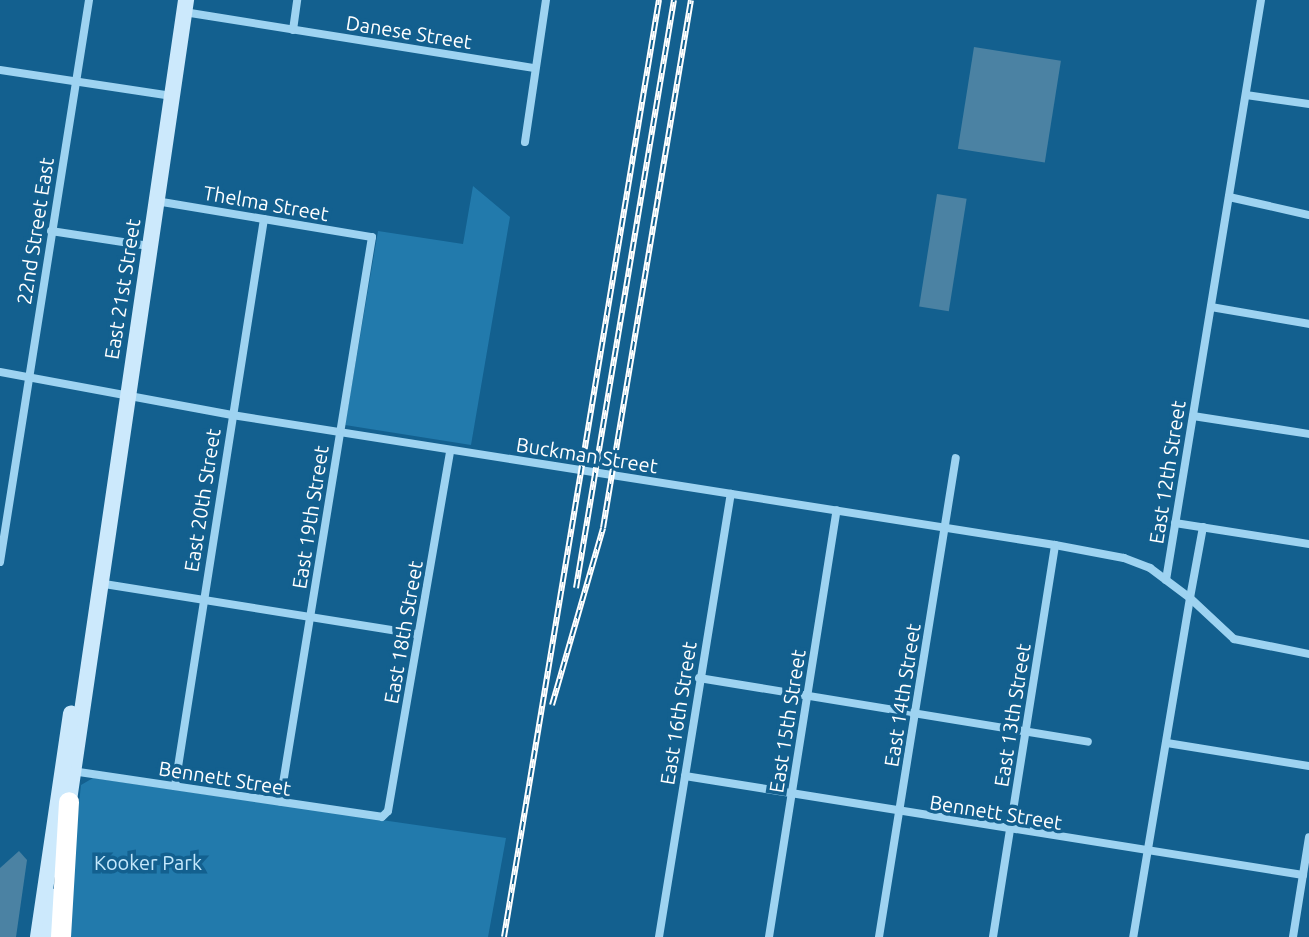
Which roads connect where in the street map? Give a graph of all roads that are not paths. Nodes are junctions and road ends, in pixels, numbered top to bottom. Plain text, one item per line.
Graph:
1 (89, 0) edge
2 (297, 0) edge
3 (546, 0) edge
4 (1261, 0) edge
5 (185, 6) edge
6 (293, 30) junction
7 (535, 68) junction
8 (0, 70) edge
9 (75, 81) junction
10 (1246, 95) junction
11 (172, 96) junction
12 (1306, 104) edge
13 (525, 142) dead end
14 (1229, 197) junction
15 (156, 200) junction
16 (1309, 215) edge
17 (264, 219) junction
18 (51, 231) junction
19 (372, 237) joint
20 (149, 246) junction
21 (1211, 307) junction
22 (1309, 324) edge
23 (0, 372) edge
24 (28, 376) junction
25 (127, 394) junction
26 (232, 415) junction
27 (1193, 416) junction
28 (340, 432) junction
29 (1309, 434) edge
30 (450, 451) junction
31 (956, 458) dead end
32 (731, 494) junction
33 (837, 510) junction
34 (1175, 523) junction
35 (945, 527) junction
36 (1203, 527) junction
37 (1309, 544) edge
38 (1055, 545) junction
39 (0, 562) edge
40 (1166, 580) junction
41 (97, 583) junction
42 (1190, 598) junction
43 (202, 600) junction
44 (310, 617) junction
45 (418, 634) junction
46 (1309, 654) edge
47 (699, 678) junction
48 (807, 696) junction
49 (916, 714) junction
50 (1026, 731) junction
51 (1088, 742) dead end
52 (1167, 743) junction
53 (1309, 766) edge
54 (68, 770) junction
55 (685, 776) junction
56 (175, 786) junction
57 (792, 793) junction
58 (69, 802) junction
59 (280, 802) junction
60 (900, 813) junction
61 (382, 817) joint
62 (1010, 831) junction
63 (1309, 837) edge
64 (1149, 851) junction
65 (1303, 875) junction
66 (38, 937) edge
67 (49, 937) edge
68 (61, 937) edge
69 (659, 937) edge
70 (769, 937) edge
71 (879, 937) edge
72 (993, 937) edge
73 (1133, 937) edge
74 (1293, 937) edge

1 - 9 street, 22nd Street East
2 - 6 street
3 - 7 street
4 - 10 street, East 12th Street
5 - 6 street, Danese Street
5 - 11 main road, East 21st Street
6 - 7 street, Danese Street
7 - 13 street
8 - 9 street
9 - 11 street
9 - 18 street, 22nd Street East
10 - 12 street
10 - 14 street, East 12th Street
11 - 15 main road, East 21st Street
14 - 16 street
14 - 21 street, East 12th Street
15 - 17 street, Thelma Street
15 - 20 main road, East 21st Street
17 - 19 street, Thelma Street
17 - 26 street, East 20th Street
18 - 20 street
18 - 24 street, 22nd Street East
19 - 28 street, East 19th Street
20 - 25 main road, East 21st Street
21 - 22 street
21 - 27 street, East 12th Street
23 - 24 street, Buckman Street
24 - 25 street, Buckman Street
24 - 39 street, 22nd Street East
25 - 26 street, Buckman Street
25 - 41 main road, East 21st Street
26 - 28 street, Buckman Street
26 - 43 street, East 20th Street
27 - 29 street
27 - 34 street, East 12th Street
28 - 30 street, Buckman Street
28 - 44 street, East 19th Street
30 - 32 street, Buckman Street
30 - 45 street, East 18th Street
31 - 35 street, East 14th Street
32 - 33 street, Buckman Street
32 - 47 street, East 16th Street
33 - 35 street, Buckman Street
33 - 48 street, East 15th Street
34 - 36 street
34 - 40 street, East 12th Street
35 - 38 street, Buckman Street
35 - 49 street, East 14th Street
36 - 37 street
36 - 42 street
38 - 40 street, Buckman Street
38 - 50 street, East 13th Street
40 - 42 street
41 - 43 street
41 - 54 main road, East 21st Street
42 - 46 street
42 - 52 street
43 - 44 street
43 - 56 street, East 20th Street
44 - 45 street
44 - 59 street, East 19th Street
45 - 61 street, East 18th Street
47 - 48 street
47 - 55 street, East 16th Street
48 - 49 street
48 - 57 street, East 15th Street
49 - 50 street
49 - 60 street, East 14th Street
50 - 51 street
50 - 62 street, East 13th Street
52 - 53 street
52 - 64 street
54 - 56 street, Bennett Street
54 - 58 main road, East 21st Street
54 - 66 main road, East 21st Street
55 - 57 street, Bennett Street
55 - 69 street, East 16th Street
56 - 59 street, Bennett Street
57 - 60 street, Bennett Street
57 - 70 street, East 15th Street
58 - 67 main road, East 21st Street
58 - 68 highway
59 - 61 street, Bennett Street
60 - 62 street, Bennett Street
60 - 71 street, East 14th Street
62 - 64 street, Bennett Street
62 - 72 street, East 13th Street
63 - 65 street
64 - 65 street, Bennett Street
64 - 73 street
65 - 74 street

